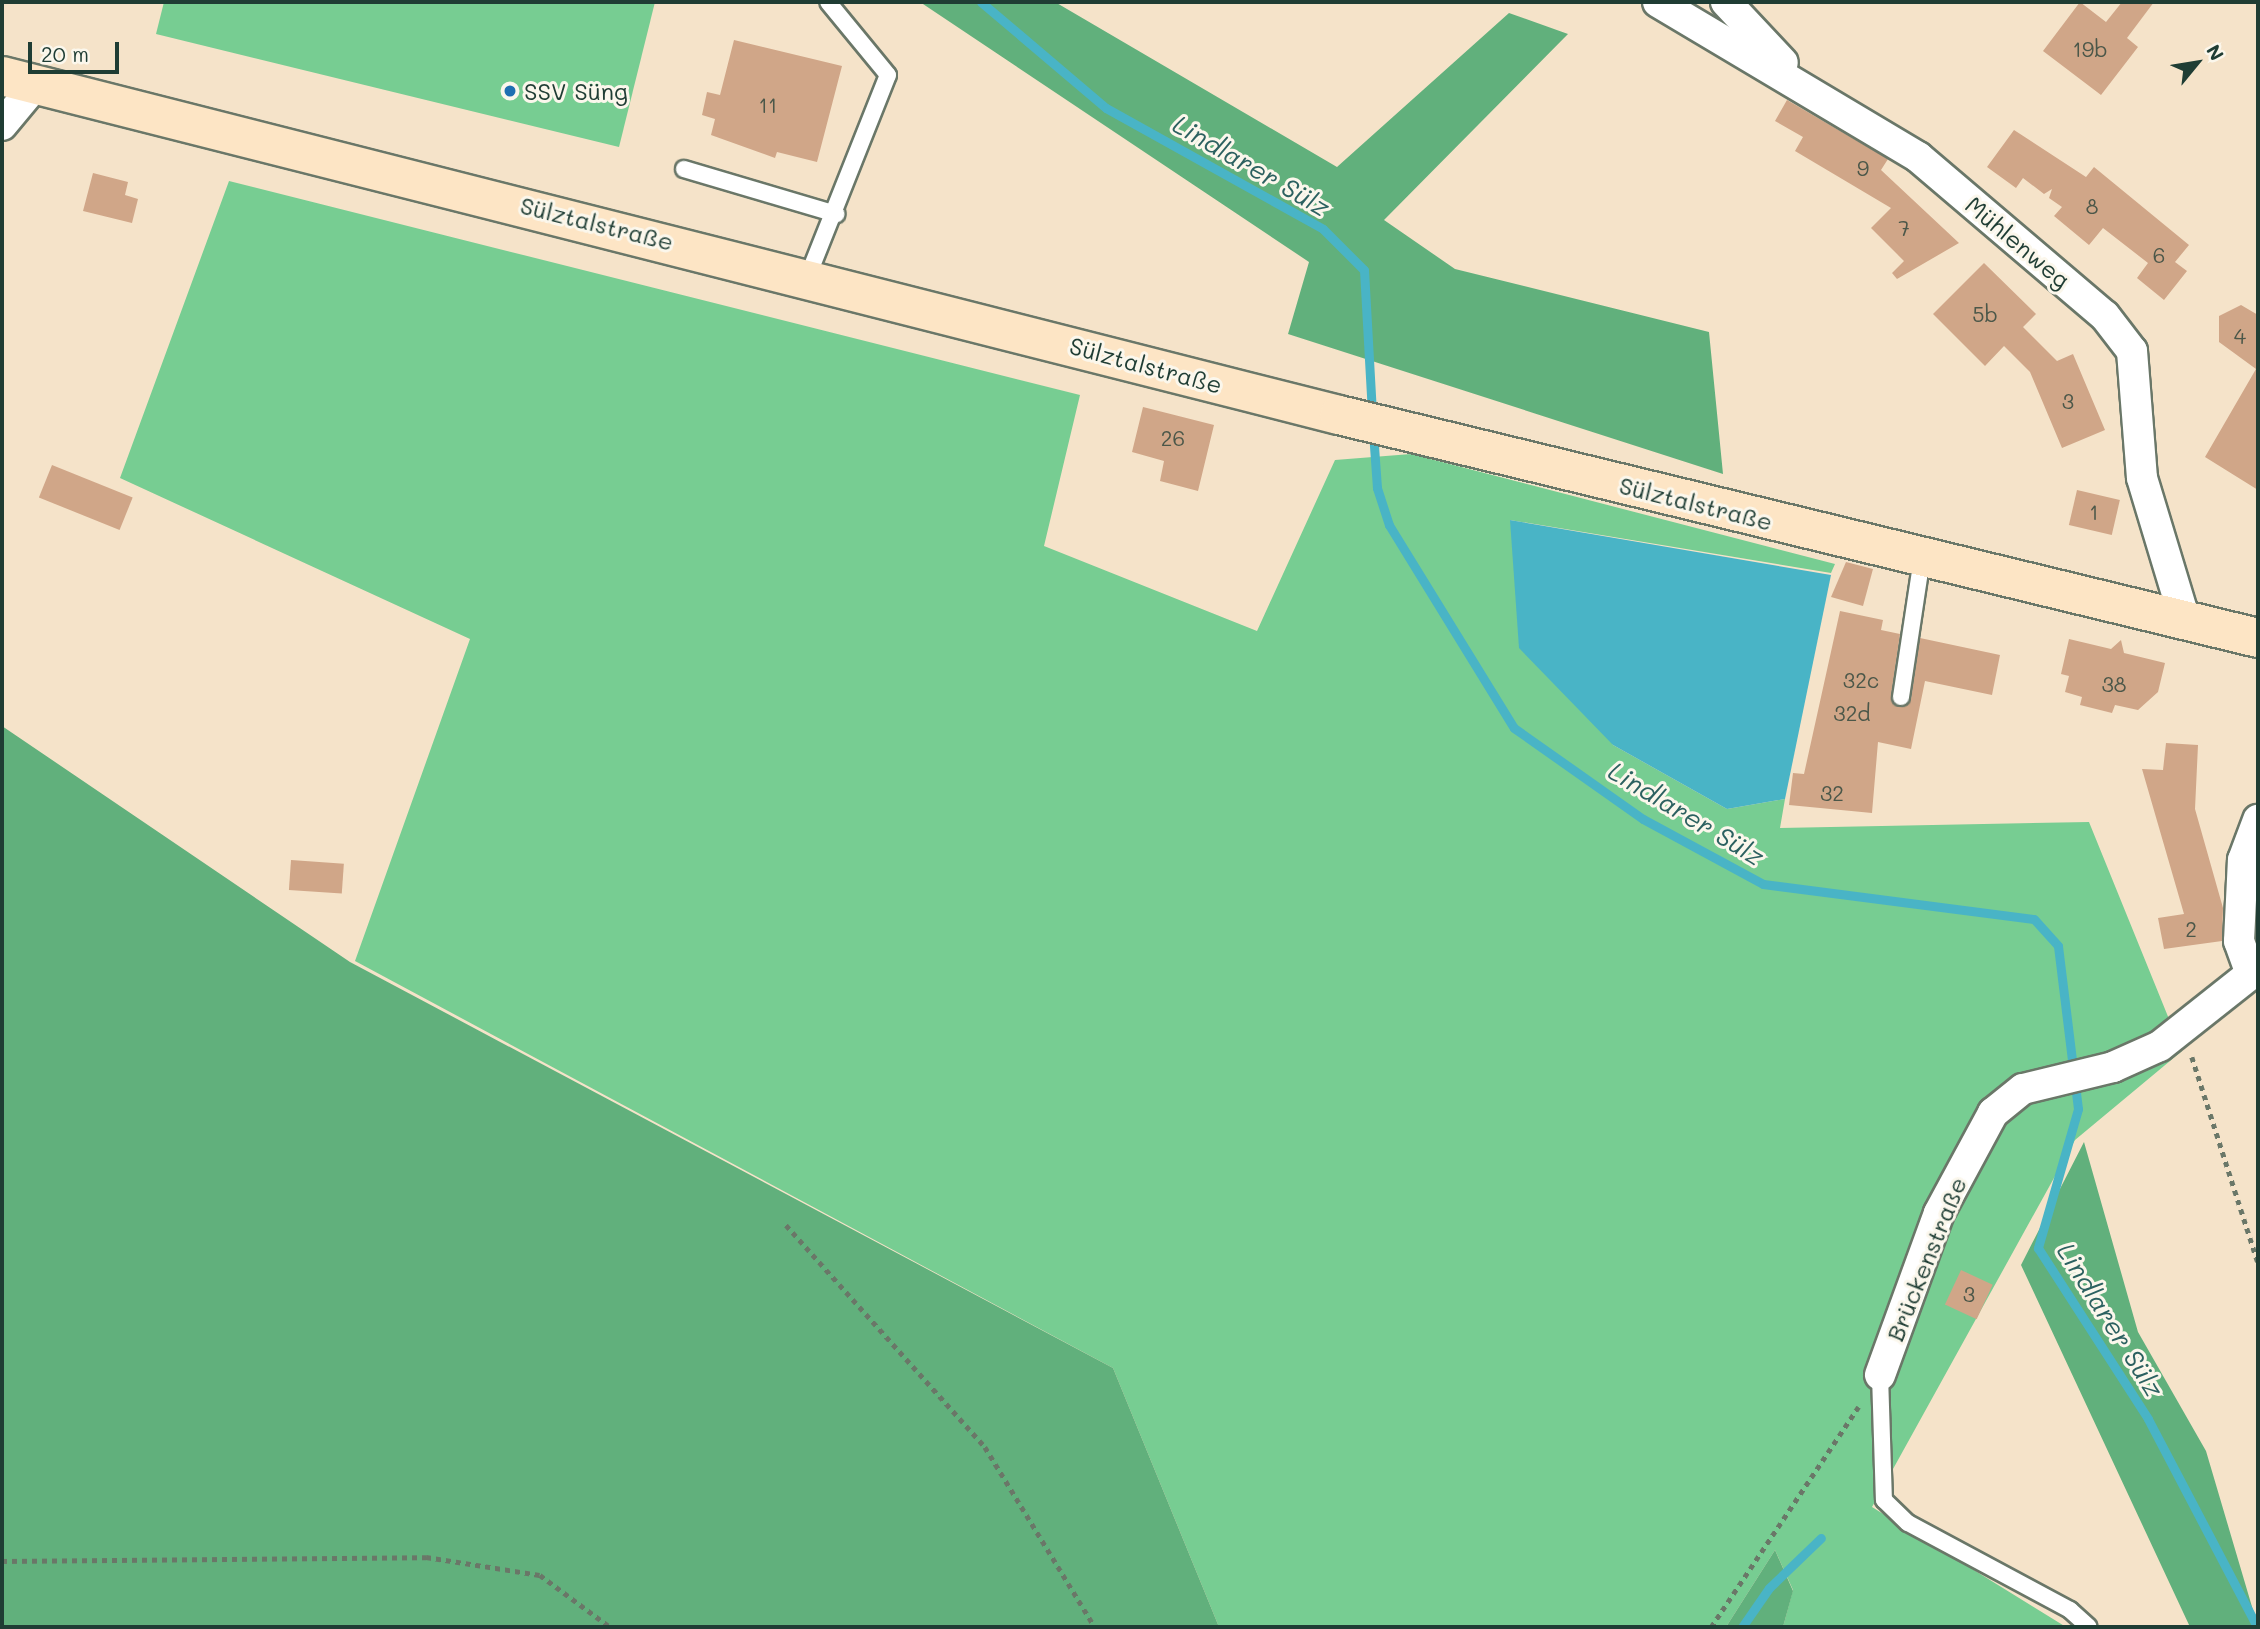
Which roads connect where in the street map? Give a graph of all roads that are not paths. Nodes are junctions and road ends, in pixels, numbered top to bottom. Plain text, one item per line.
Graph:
1 (828, 2) edge
2 (1658, 2) edge
3 (1726, 2) edge
4 (19, 80) edge
5 (1791, 82) junction
6 (2, 125) edge
7 (684, 169) dead end
8 (836, 214) junction
9 (808, 276) junction
10 (1922, 558) junction
11 (2185, 620) junction
12 (2258, 638) edge
13 (1901, 697) dead end
14 (2258, 820) edge
15 (2255, 974) edge
16 (1880, 1375) joint
17 (2089, 1627) edge

1 - 8 lane
2 - 5 street, Mühlenweg
3 - 5 street
4 - 6 street, Sülztalstraße
4 - 9 main road, Sülztalstraße
5 - 11 street, Mühlenweg
7 - 8 lane
8 - 9 lane
9 - 10 main road, Sülztalstraße
10 - 11 main road, Sülztalstraße
10 - 13 lane
11 - 12 main road, Sülztalstraße
14 - 15 street
15 - 16 street, Brückenstraße
16 - 17 lane

